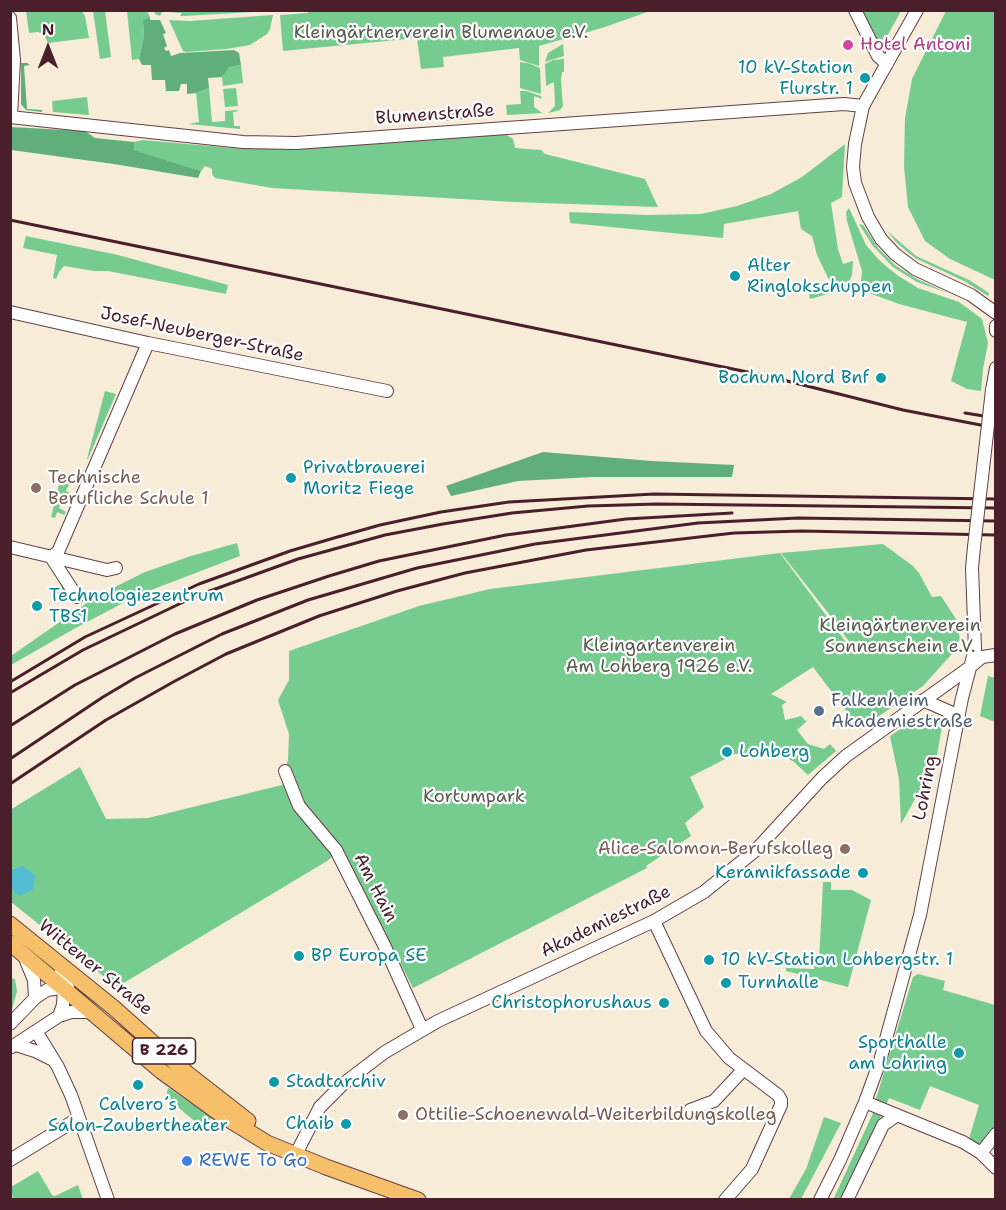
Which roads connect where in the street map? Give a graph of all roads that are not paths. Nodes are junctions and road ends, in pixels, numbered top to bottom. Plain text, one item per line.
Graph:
1 (855, 10) edge
2 (917, 10) edge
3 (10, 18) edge
4 (887, 64) junction
5 (863, 106) junction
6 (11, 117) edge
7 (10, 312) edge
8 (996, 313) edge
9 (996, 326) edge
10 (996, 331) edge
11 (148, 343) junction
12 (996, 368) edge
13 (387, 391) dead end
14 (10, 547) edge
15 (51, 557) junction
16 (116, 568) dead end
17 (77, 597) dead end
18 (996, 655) edge
19 (969, 668) junction
20 (923, 700) junction
21 (959, 716) junction
22 (285, 771) dead end
23 (654, 921) junction
24 (10, 924) edge
25 (10, 943) edge
26 (24, 955) junction
27 (60, 964) junction
28 (87, 986) junction
29 (64, 987) junction
30 (35, 998) junction
31 (92, 1012) junction
32 (59, 1016) junction
33 (10, 1024) edge
34 (422, 1029) junction
35 (36, 1031) junction
36 (13, 1046) edge
37 (51, 1059) junction
38 (743, 1070) junction
39 (865, 1102) junction
40 (690, 1110) dead end
41 (897, 1115) junction
42 (79, 1118) junction
43 (996, 1134) edge
44 (981, 1153) junction
45 (296, 1154) junction
46 (10, 1160) edge
47 (996, 1168) edge
48 (108, 1200) edge
49 (418, 1200) edge
50 (725, 1200) edge
51 (820, 1200) edge
52 (847, 1200) edge

1 - 4 street
2 - 4 street
3 - 6 street
4 - 5 street
5 - 6 street, Blumenstraße
5 - 8 street
7 - 11 street, Josef-Neuberger-Straße
9 - 10 street
11 - 13 street, Josef-Neuberger-Straße
11 - 15 street
12 - 19 street, Lohring, bridge
14 - 15 street
15 - 16 street
15 - 17 street
18 - 19 street, Akademiestraße
19 - 20 street, Akademiestraße
19 - 21 street, Lohring
20 - 21 street
20 - 23 street, Akademiestraße
21 - 39 street, Lohring
22 - 34 street, Am Hain
23 - 34 street, Akademiestraße
23 - 38 street
24 - 27 main road, Wittener Straße / B 226
25 - 26 main road, Wittener Straße / B 226
26 - 29 main road, Wittener Straße / B 226
26 - 30 street
27 - 28 main road, Wittener Straße / B 226
27 - 29 street
28 - 29 street
28 - 45 main road, Wittener Straße / B 226
29 - 30 street
29 - 31 main road, Wittener Straße / B 226
29 - 32 street
30 - 33 street
31 - 32 street
31 - 45 main road, Wittener Straße / B 226
32 - 35 street
34 - 45 street, Akademiestraße
35 - 36 street
35 - 37 street
36 - 37 street
37 - 42 street
38 - 40 street
38 - 50 street
39 - 41 street
39 - 51 street, Lohring
41 - 44 street
41 - 52 street
42 - 46 street
42 - 48 street
43 - 44 street
44 - 47 street
45 - 49 main road, Wittener Straße / B 226

